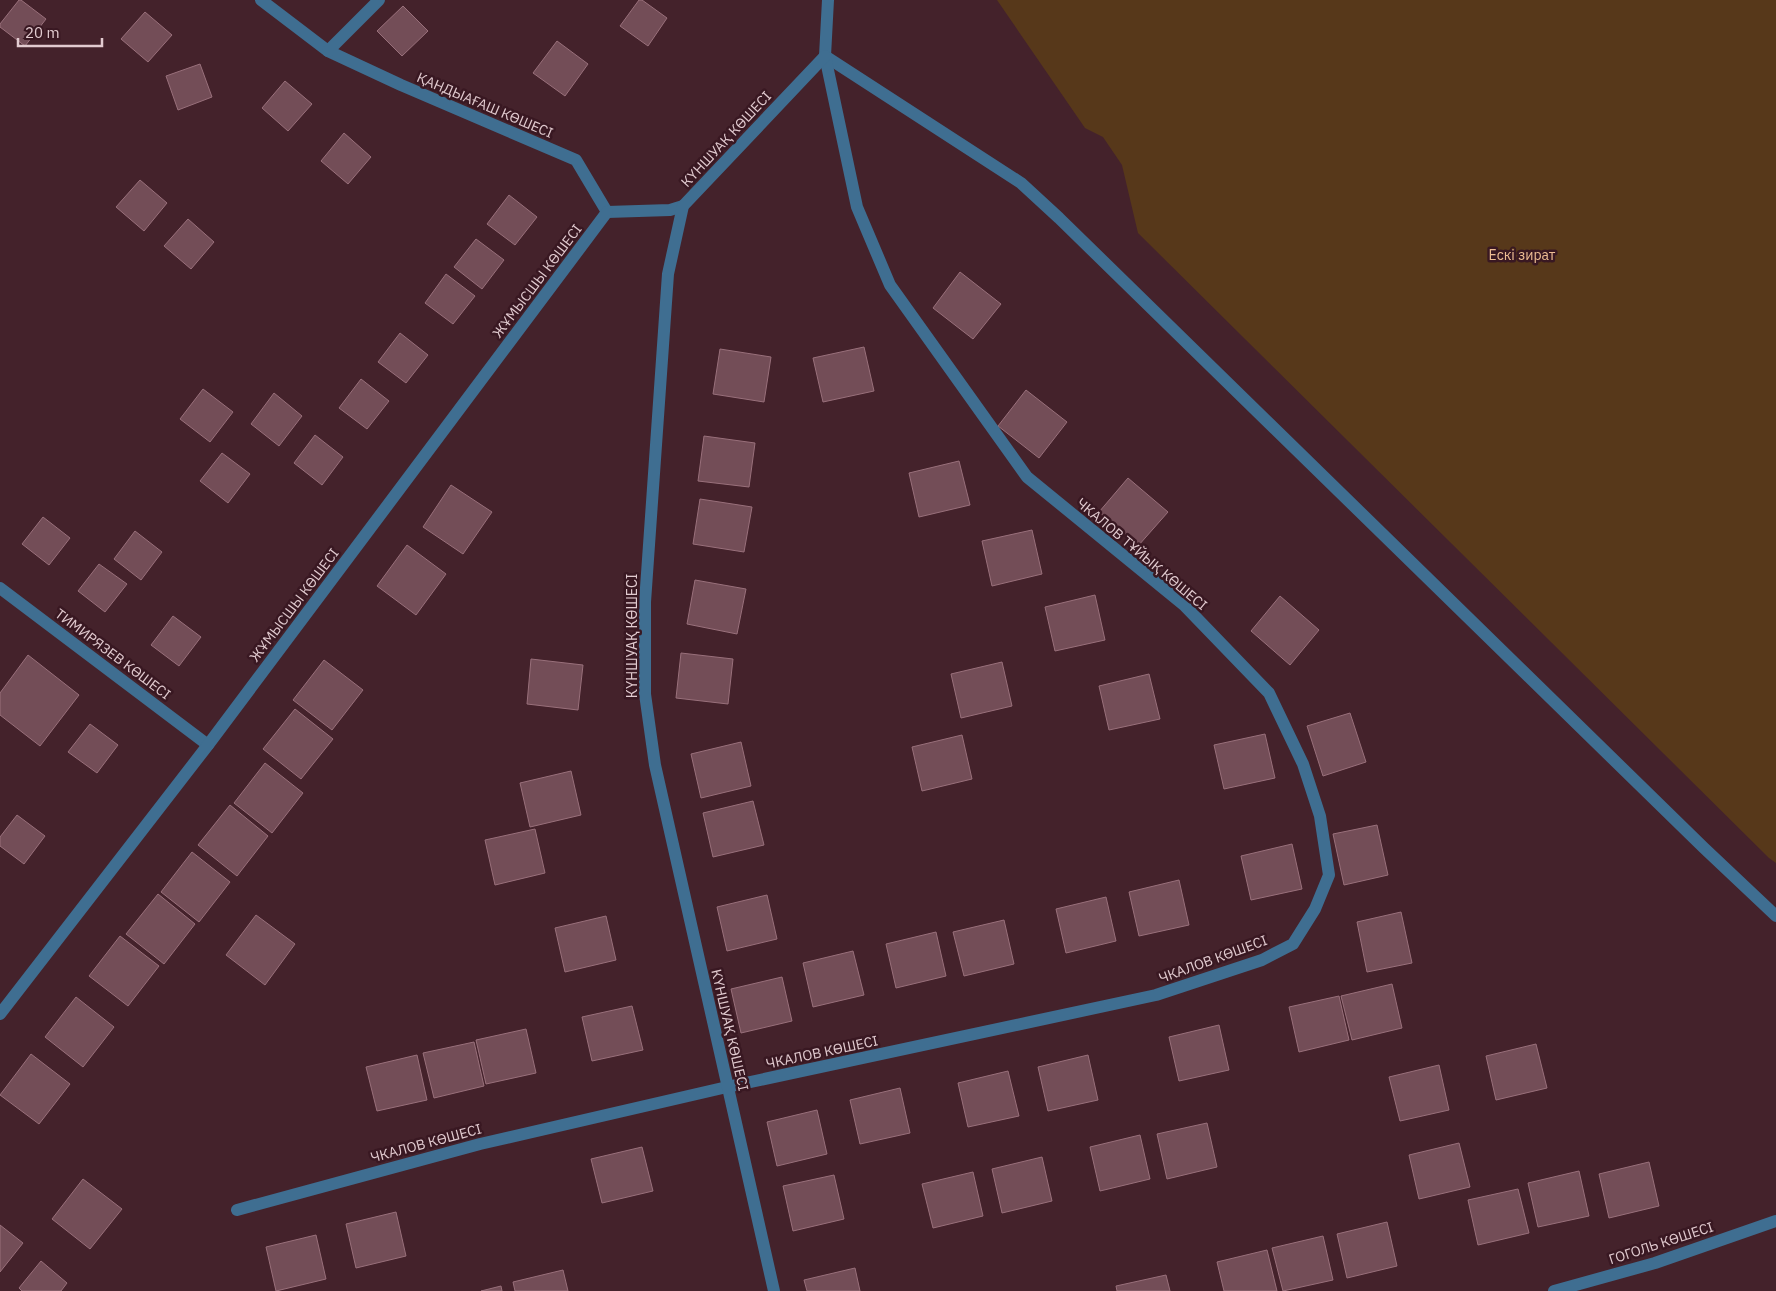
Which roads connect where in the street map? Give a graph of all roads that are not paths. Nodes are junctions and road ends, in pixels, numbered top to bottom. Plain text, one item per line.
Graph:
1 (261, 0) edge
2 (380, 0) edge
3 (828, 0) edge
4 (328, 51) junction
5 (825, 56) junction
6 (683, 206) junction
7 (607, 212) junction
8 (0, 588) edge
9 (208, 744) junction
10 (1776, 916) edge
11 (1293, 944) joint
12 (0, 1014) edge
13 (727, 1087) junction
14 (236, 1210) dead end
15 (1776, 1221) edge
16 (774, 1291) edge
17 (1554, 1291) edge

1 - 4 street, ҚАНДЫАҒАШ КӨШЕСІ
2 - 4 street
3 - 5 street, ЧКАЛОВ ТҰЙЫҚ КӨШЕСІ
4 - 7 street, ҚАНДЫАҒАШ КӨШЕСІ
5 - 6 street, КҮНШУАҚ КӨШЕСІ
5 - 10 street
5 - 11 street, ЧКАЛОВ ТҰЙЫҚ КӨШЕСІ
6 - 7 street
6 - 13 street, КҮНШУАҚ КӨШЕСІ
7 - 9 street, ЖҰМЫСШЫ КӨШЕСІ
8 - 9 street, ТИМИРЯЗЕВ КӨШЕСІ
9 - 12 street, ЖҰМЫСШЫ КӨШЕСІ
11 - 13 street, ЧКАЛОВ КӨШЕСІ
13 - 14 street, ЧКАЛОВ КӨШЕСІ
13 - 16 street, КҮНШУАҚ КӨШЕСІ
15 - 17 street, ГОГОЛЬ КӨШЕСІ

